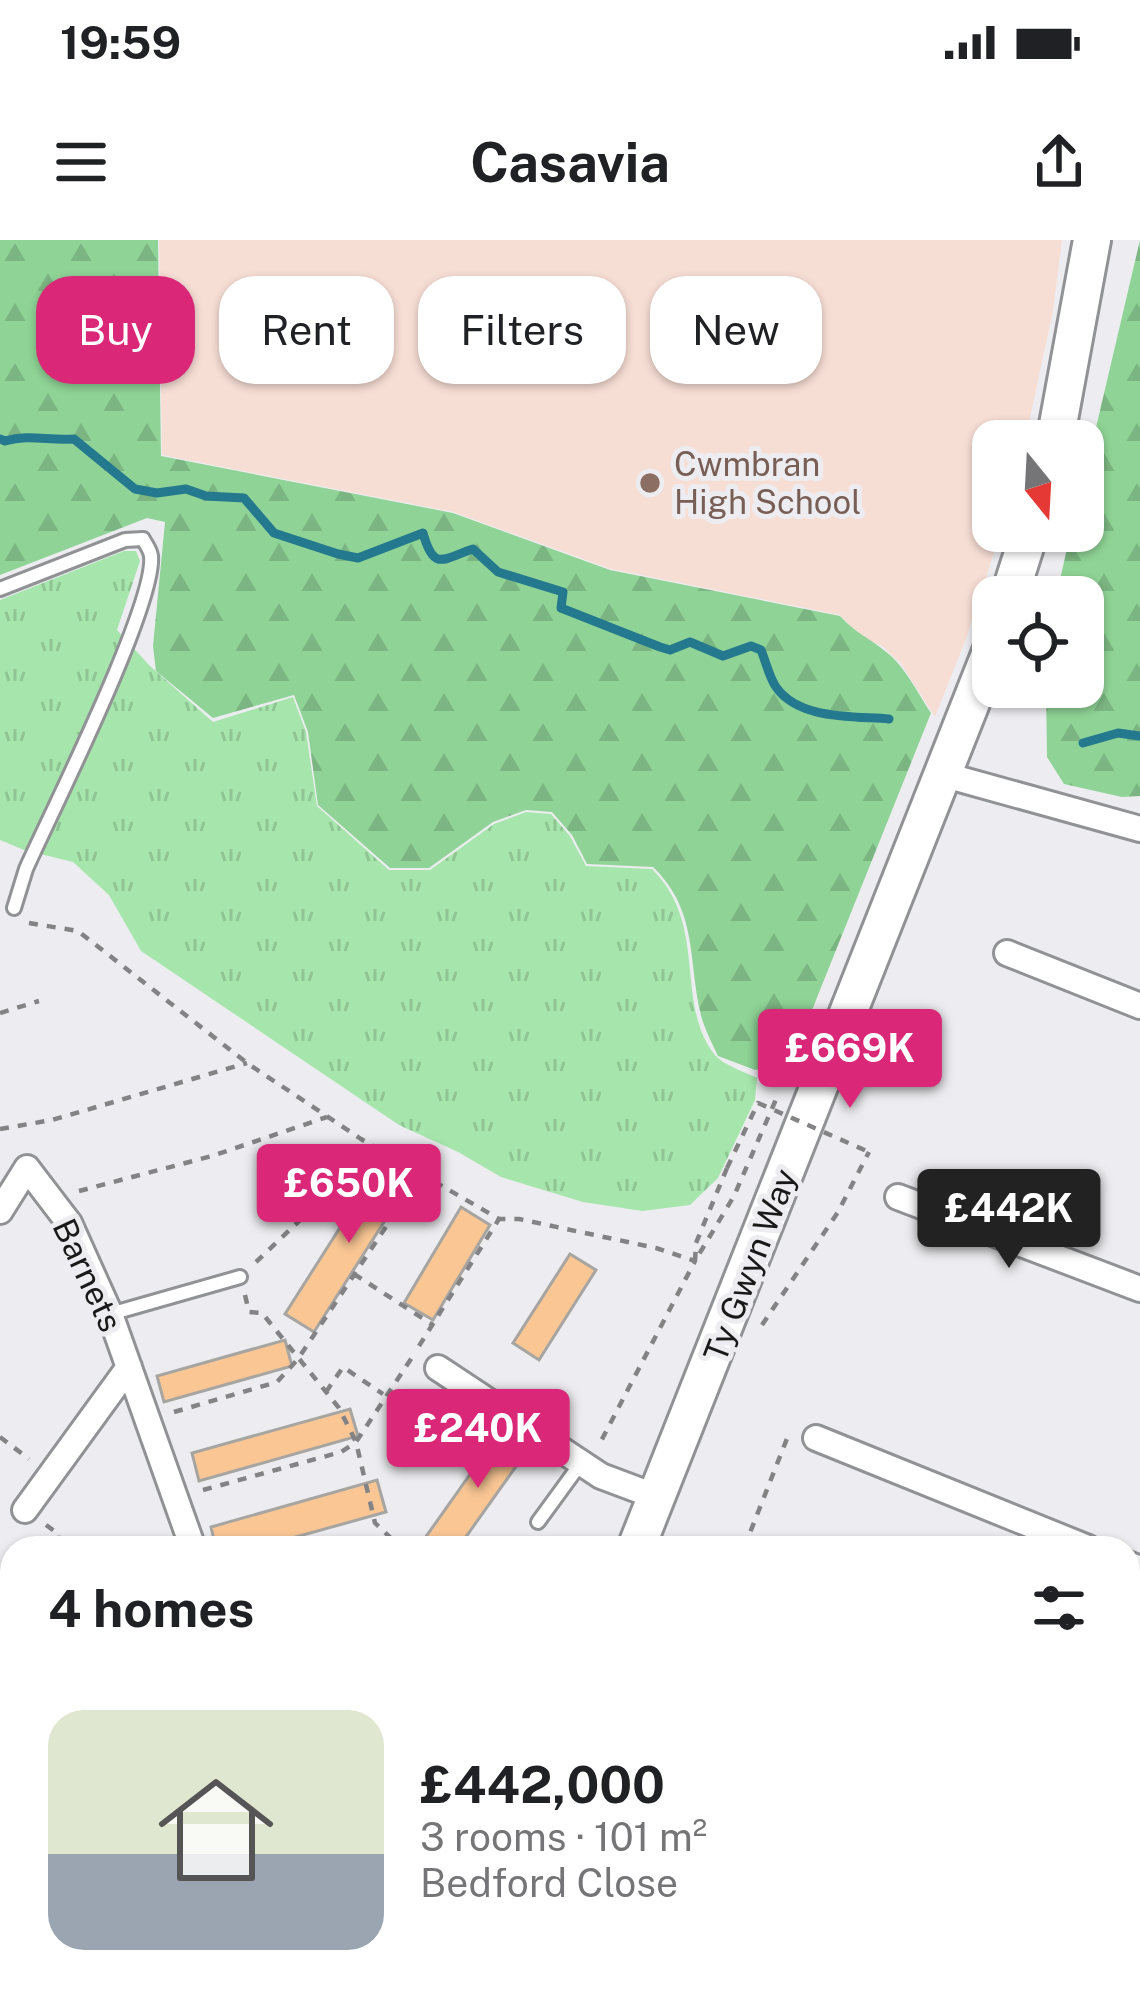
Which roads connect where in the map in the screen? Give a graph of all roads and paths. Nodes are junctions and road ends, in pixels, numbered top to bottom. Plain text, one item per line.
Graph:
1 (1092, 240) edge
2 (1059, 420) edge
3 (0, 589) edge
4 (972, 703) edge
5 (945, 775) junction
6 (1140, 829) edge
7 (14, 908) joint
8 (1006, 953) dead end
9 (39, 1000) dead end
10 (1140, 1006) edge
11 (0, 1013) edge
12 (248, 1063) junction
13 (327, 1117) junction
14 (0, 1129) edge
15 (361, 1139) junction
16 (727, 1168) dead end
17 (421, 1174) junction
18 (898, 1197) dead end
19 (50, 1198) junction
20 (0, 1210) edge
21 (500, 1219) junction
22 (354, 1274) junction
23 (240, 1277) junction
24 (1140, 1288) edge
25 (110, 1314) junction
26 (433, 1325) junction
27 (763, 1325) dead end
28 (298, 1359) junction
29 (129, 1367) junction
30 (438, 1368) dead end
31 (326, 1392) junction
32 (386, 1395) junction
33 (146, 1420) junction
34 (792, 1426) dead end
35 (0, 1437) edge
36 (816, 1438) dead end
37 (356, 1442) junction
38 (582, 1462) junction
39 (50, 1475) junction
40 (174, 1498) junction
41 (657, 1498) junction
42 (25, 1510) dead end
43 (538, 1522) dead end
44 (188, 1536) edge
45 (389, 1536) edge
46 (641, 1536) edge
47 (749, 1536) edge
48 (1058, 1536) edge

1 - 2 street
3 - 7 lane
4 - 5 street, Ty Gwyn Way
5 - 6 street
5 - 41 street, Ty Gwyn Way
7 - 12 path
8 - 10 street
9 - 11 path
12 - 13 path
12 - 14 path
13 - 15 path
13 - 19 path
15 - 17 path
15 - 23 path
16 - 27 path, bridge
17 - 21 path
17 - 22 path
18 - 24 street
19 - 20 street, Barnets
19 - 25 street, Barnets
21 - 26 path
21 - 38 path
22 - 26 path
22 - 28 path
23 - 25 lane
23 - 28 path
25 - 29 street, Barnets
26 - 32 path
28 - 31 path
28 - 33 path
29 - 33 street, Barnets
29 - 39 street, Barnets
30 - 38 street
31 - 32 path
31 - 37 path
32 - 37 path
33 - 40 street, Barnets
34 - 47 path
35 - 39 path
36 - 48 street
37 - 40 path
37 - 45 path
38 - 41 street
38 - 43 lane
39 - 42 street, Barnets
40 - 44 street, Barnets
41 - 46 street, Ty Gwyn Way

